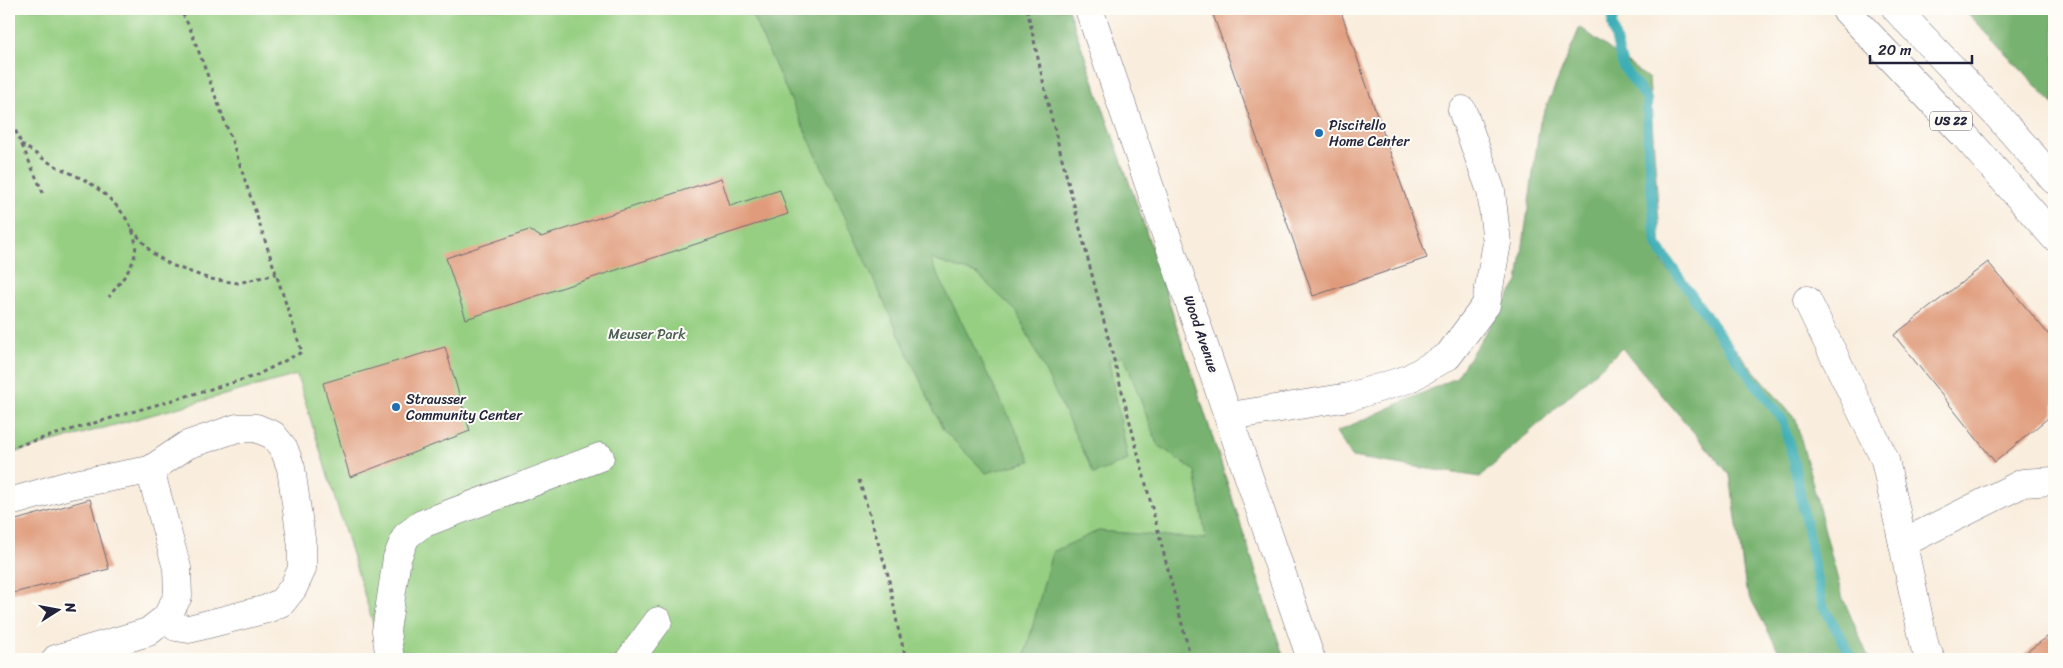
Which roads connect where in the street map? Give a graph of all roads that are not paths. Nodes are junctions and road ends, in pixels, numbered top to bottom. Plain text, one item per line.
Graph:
1 (1088, 9) edge
2 (1845, 9) edge
3 (1896, 9) edge
4 (1462, 110) dead end
5 (2054, 180) edge
6 (2054, 237) edge
7 (1807, 300) dead end
8 (1230, 416) junction
9 (600, 457) dead end
10 (150, 470) junction
11 (2054, 481) edge
12 (17, 500) dead end
13 (1903, 543) junction
14 (166, 618) junction
15 (658, 621) dead end
16 (56, 659) edge
17 (390, 659) edge
18 (630, 659) edge
19 (1311, 659) edge
20 (1931, 659) edge

1 - 8 main road, Wood Avenue
2 - 6 main road, US 22
3 - 5 main road, US 22
4 - 8 main road
7 - 13 main road
8 - 19 main road, Wood Avenue
9 - 17 main road
10 - 12 main road
10 - 14 main road
10 - 14 main road
11 - 13 main road
13 - 20 main road
14 - 16 main road
15 - 18 main road

